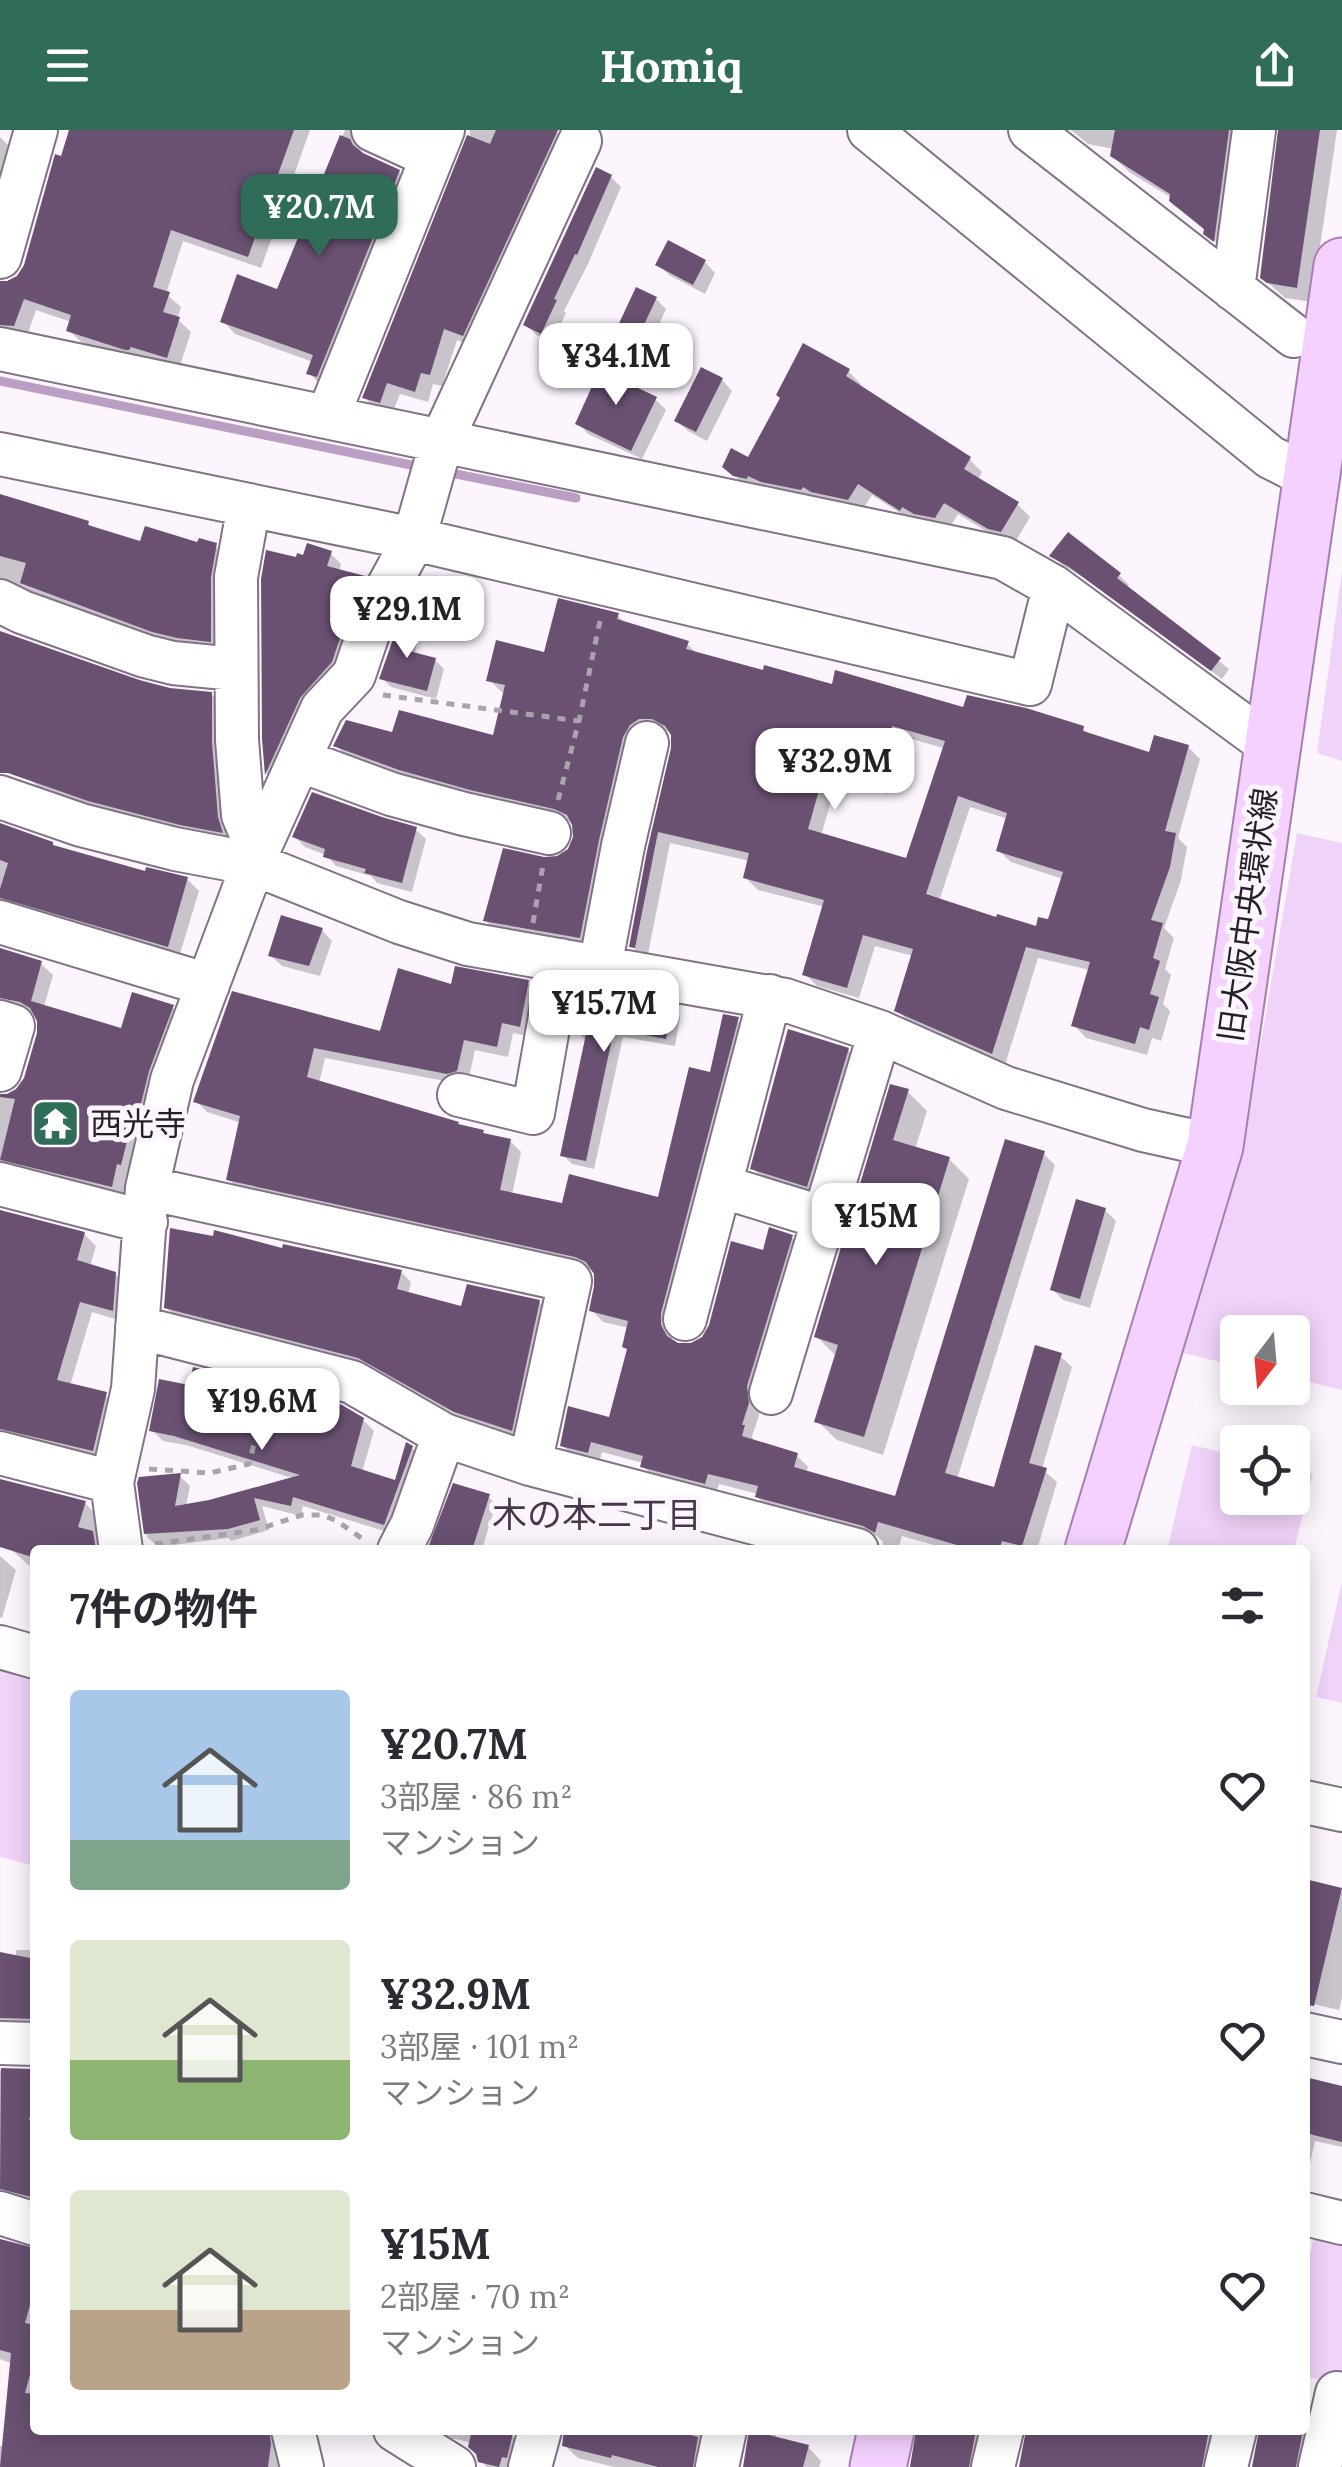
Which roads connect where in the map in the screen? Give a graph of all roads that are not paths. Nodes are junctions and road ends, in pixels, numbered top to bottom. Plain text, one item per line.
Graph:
1 (36, 130) edge
2 (374, 130) edge
3 (869, 130) edge
4 (1254, 130) edge
5 (1033, 131) edge
6 (580, 141) dead end
7 (437, 143) edge
8 (0, 256) edge
9 (1342, 266) edge
10 (1233, 289) junction
11 (1294, 336) dead end
12 (0, 348) edge
13 (328, 416) junction
14 (442, 440) junction
15 (0, 454) edge
16 (1311, 478) junction
17 (249, 504) junction
18 (414, 538) junction
19 (1054, 587) junction
20 (0, 601) edge
21 (236, 669) junction
22 (648, 743) dead end
23 (1272, 747) junction
24 (299, 760) junction
25 (0, 796) edge
26 (549, 834) road end
27 (256, 858) junction
28 (0, 922) edge
29 (563, 961) junction
30 (208, 985) junction
31 (770, 996) junction
32 (0, 1022) edge
33 (880, 1032) junction
34 (0, 1070) edge
35 (459, 1095) dead end
36 (1215, 1146) junction
37 (0, 1184) edge
38 (720, 1186) junction
39 (146, 1205) junction
40 (824, 1218) junction
41 (684, 1319) dead end
42 (137, 1328) junction
43 (772, 1393) dead end
44 (444, 1435) junction
45 (0, 1454) edge
46 (530, 1464) junction
47 (114, 1472) junction
48 (753, 1536) edge
49 (121, 1545) edge
50 (402, 1545) edge
51 (820, 1545) edge
52 (1095, 1545) edge
53 (0, 1646) edge
54 (30, 1656) edge
55 (1310, 1803) edge
56 (1342, 1810) edge
57 (1310, 2035) edge
58 (1342, 2042) edge
59 (0, 2043) edge
60 (30, 2044) edge
61 (0, 2213) edge
62 (30, 2222) edge
63 (1328, 2391) edge
64 (294, 2435) edge
65 (403, 2435) edge
66 (539, 2435) edge
67 (725, 2435) edge
68 (885, 2435) edge
69 (1234, 2435) edge
70 (302, 2467) edge
71 (454, 2467) edge
72 (530, 2467) edge
73 (717, 2467) edge
74 (878, 2467) edge
75 (1226, 2467) edge
76 (1320, 2467) edge

1 - 8 street
2 - 7 street
3 - 16 street
4 - 10 street
5 - 10 street
6 - 14 street
7 - 13 street
9 - 16 main road, 旧大阪中央環状線
10 - 11 street
12 - 13 street
13 - 14 street
14 - 18 street
14 - 19 street
15 - 17 street
16 - 23 main road, 旧大阪中央環状線
17 - 18 street
17 - 21 street
18 - 19 street
18 - 24 street
19 - 23 street
20 - 21 street
21 - 27 street
22 - 29 street
23 - 36 main road, 旧大阪中央環状線
24 - 26 street
24 - 27 street
25 - 27 street
27 - 29 street
27 - 30 street
28 - 30 street
29 - 31 street
29 - 35 street
30 - 39 street
31 - 33 street
31 - 38 street
32 - 34 street
33 - 36 street
33 - 40 street
36 - 52 main road, 旧大阪中央環状線
37 - 39 street
38 - 40 street
38 - 41 street
39 - 42 street
39 - 46 street
40 - 43 street
42 - 44 street
42 - 47 street
44 - 46 street
44 - 50 street
45 - 47 street
46 - 48 street
47 - 49 street
48 - 51 street
53 - 54 street
55 - 56 street
57 - 58 street
59 - 60 street
61 - 62 street
63 - 76 street
64 - 70 street
65 - 71 street
66 - 72 street
67 - 73 street
68 - 74 main road
69 - 75 street

